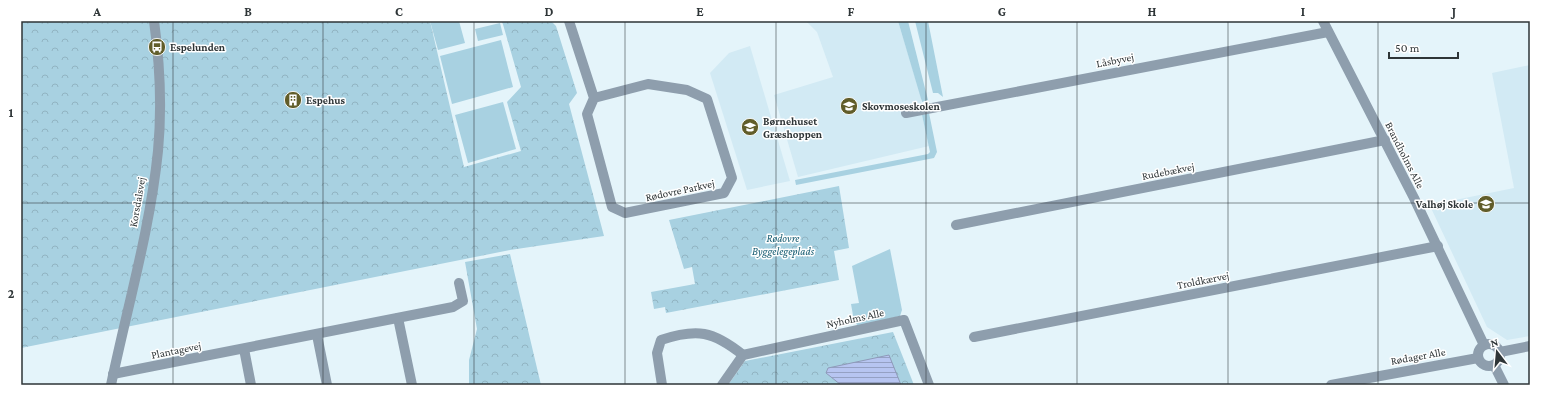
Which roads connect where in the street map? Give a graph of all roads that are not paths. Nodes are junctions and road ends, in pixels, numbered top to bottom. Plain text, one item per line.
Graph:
1 (154, 21) edge
2 (569, 21) edge
3 (1323, 21) edge
4 (1328, 32) junction
5 (594, 98) junction
6 (906, 113) dead end
7 (1385, 140) junction
8 (956, 225) dead end
9 (1438, 246) junction
10 (459, 283) dead end
11 (398, 318) junction
12 (316, 335) junction
13 (974, 337) dead end
14 (1484, 344) junction
15 (1530, 346) edge
16 (244, 349) junction
17 (1500, 352) junction
18 (743, 355) junction
19 (1478, 358) junction
20 (1494, 365) junction
21 (113, 374) junction
22 (1363, 382) edge
23 (111, 385) edge
24 (251, 385) edge
25 (327, 385) edge
26 (412, 385) edge
27 (662, 385) edge
28 (722, 385) edge
29 (929, 385) edge
30 (1331, 385) edge
31 (1504, 385) edge

1 - 21 street, Korsdalsvej
2 - 5 street
3 - 4 street, Brandholms Alle
4 - 6 street, Låsbyvej
4 - 7 street, Brandholms Alle
5 - 5 street, Rødovre Parkvej
7 - 8 street, Rudebækvej
7 - 9 street, Brandholms Alle
9 - 13 street, Troldkærvej
9 - 14 street, Brandholms Alle
10 - 11 street, Plantagevej
11 - 12 street, Plantagevej
11 - 26 street
12 - 16 street, Plantagevej
12 - 25 street
14 - 17 street
14 - 19 street
15 - 17 street
16 - 21 street, Plantagevej
16 - 24 street
17 - 20 street
18 - 27 street
18 - 28 street
18 - 29 street, Nyholms Alle
19 - 20 street
19 - 22 street, Rødager Alle
20 - 31 street
21 - 23 street, Korsdalsvej
22 - 30 street, Rødager Alle

